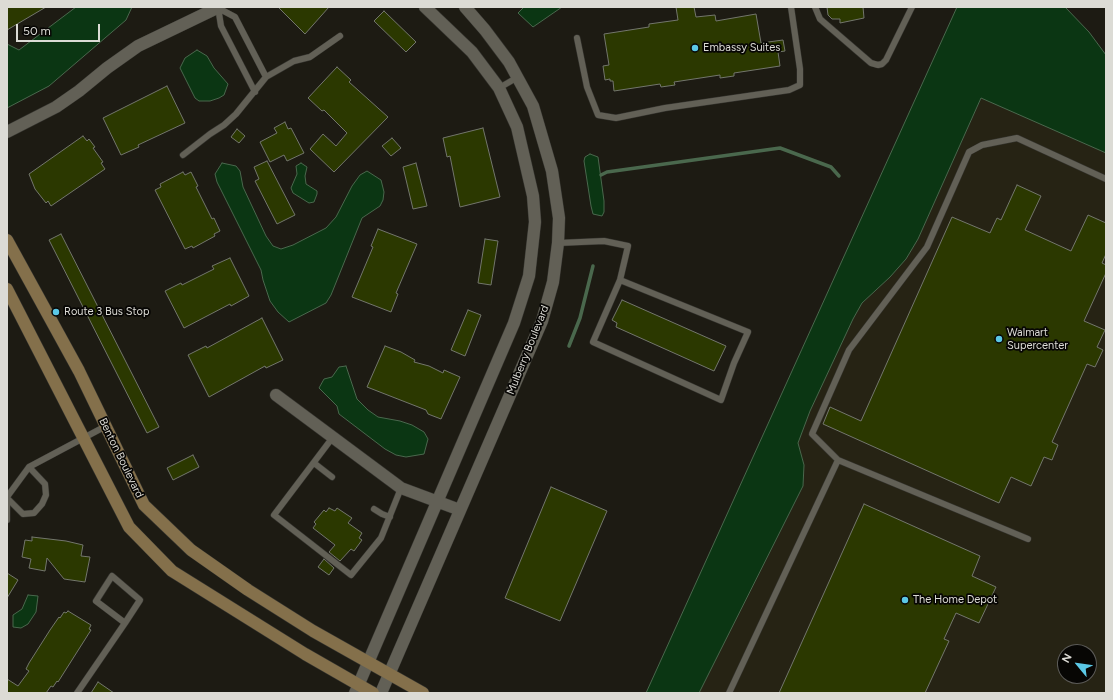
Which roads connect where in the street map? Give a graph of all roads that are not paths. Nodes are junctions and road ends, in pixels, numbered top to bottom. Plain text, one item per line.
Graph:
1 (218, 7) edge
2 (425, 7) edge
3 (464, 7) edge
4 (791, 7) edge
5 (815, 7) edge
6 (912, 7) edge
7 (340, 36) dead end
8 (577, 38) dead end
9 (266, 77) junction
10 (518, 77) junction
11 (500, 88) junction
12 (255, 92) junction
13 (7, 132) edge
14 (184, 155) dead end
15 (1106, 178) edge
16 (7, 240) edge
17 (558, 243) junction
18 (620, 280) junction
19 (7, 289) edge
20 (276, 394) dead end
21 (106, 426) junction
22 (333, 437) junction
23 (84, 440) junction
24 (838, 460) junction
25 (314, 463) junction
26 (29, 467) junction
27 (332, 477) dead end
28 (400, 488) junction
29 (7, 498) edge
30 (438, 500) junction
31 (7, 505) edge
32 (374, 509) dead end
33 (460, 510) junction
34 (390, 517) junction
35 (7, 520) edge
36 (1028, 539) dead end
37 (125, 622) junction
38 (368, 663) junction
39 (389, 674) junction
40 (357, 689) edge
41 (77, 693) edge
42 (372, 693) edge
43 (381, 693) edge
44 (424, 693) edge
45 (730, 693) edge

1 - 9 lane
1 - 12 lane
1 - 13 street
2 - 11 street, Mulberry Boulevard
3 - 10 street, Mulberry Boulevard
4 - 8 lane
5 - 6 lane
7 - 9 lane
9 - 12 lane
10 - 11 lane
10 - 17 street, Mulberry Boulevard
11 - 30 street, Mulberry Boulevard
12 - 14 lane
15 - 24 lane
16 - 21 street, Benton Boulevard
17 - 18 lane
17 - 33 street, Mulberry Boulevard
18 - 18 lane
19 - 23 street
20 - 22 street
21 - 23 lane
21 - 38 street, Benton Boulevard
22 - 25 lane
22 - 28 street
23 - 26 lane
23 - 40 street
24 - 36 lane
24 - 45 lane
25 - 27 lane
25 - 34 lane
26 - 29 lane
26 - 29 lane
28 - 30 street
28 - 34 lane
30 - 33 street
30 - 38 street, Mulberry Boulevard
31 - 35 lane
32 - 34 lane
33 - 39 street, Mulberry Boulevard
37 - 37 lane
37 - 41 lane
38 - 39 street, Benton Boulevard
38 - 40 street, Mulberry Boulevard
39 - 43 street, Mulberry Boulevard
39 - 44 street, Benton Boulevard
40 - 42 street

